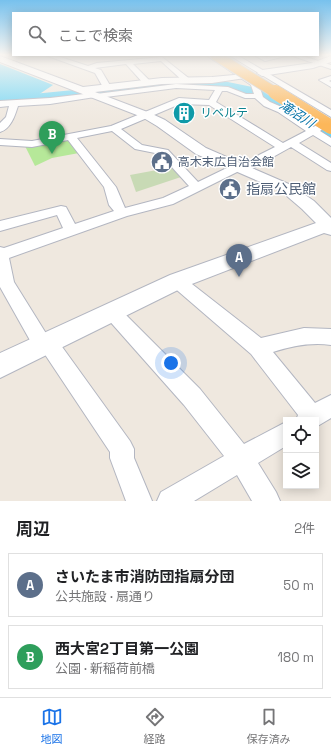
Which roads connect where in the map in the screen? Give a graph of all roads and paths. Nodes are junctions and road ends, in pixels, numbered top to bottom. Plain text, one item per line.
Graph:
1 (53, 77) edge
2 (97, 77) edge
3 (143, 77) edge
4 (184, 77) edge
5 (231, 77) edge
6 (244, 77) edge
7 (252, 77) edge
8 (255, 77) edge
9 (269, 77) edge
10 (331, 78) edge
11 (187, 80) junction
12 (147, 82) junction
13 (331, 84) edge
14 (220, 89) junction
15 (93, 92) junction
16 (258, 96) junction
17 (212, 102) junction
18 (14, 103) junction
19 (0, 104) edge
20 (331, 114) edge
21 (146, 115) junction
22 (331, 120) edge
23 (331, 127) edge
24 (114, 128) junction
25 (0, 129) edge
26 (314, 132) junction
27 (71, 137) junction
28 (0, 142) edge
29 (331, 143) edge
30 (287, 145) junction
31 (242, 168) junction
32 (331, 168) edge
33 (196, 187) junction
34 (122, 213) junction
35 (0, 226) edge
36 (330, 226) edge
37 (72, 231) junction
38 (0, 254) edge
39 (178, 281) junction
40 (112, 312) junction
41 (331, 337) edge
42 (46, 344) junction
43 (258, 348) junction
44 (0, 366) edge
45 (317, 414) edge
46 (283, 435) edge
47 (242, 460) junction
48 (139, 501) edge
49 (170, 501) edge
50 (266, 501) edge

1 - 15 street
2 - 15 street
3 - 12 street
4 - 11 street
5 - 11 street
6 - 16 street
7 - 23 highway, bridge
8 - 22 highway
9 - 20 street
10 - 13 street
11 - 12 street
12 - 15 street
14 - 15 street
14 - 16 street
14 - 17 street
15 - 18 street
15 - 21 street
16 - 26 street
17 - 21 street
17 - 30 street
18 - 19 street
18 - 25 street
21 - 24 street
21 - 31 street
22 - 26 street
24 - 27 street
24 - 33 street
26 - 29 street
26 - 30 street
27 - 28 street
27 - 34 street
30 - 31 street
30 - 32 street
31 - 33 street
31 - 36 street
33 - 34 street
34 - 37 street
35 - 37 street
36 - 39 street
37 - 38 street
38 - 42 street
39 - 40 street
39 - 43 street
40 - 42 street
40 - 47 street
41 - 43 street
42 - 44 street
42 - 48 street
43 - 45 street
46 - 47 street
47 - 49 street
47 - 50 street

